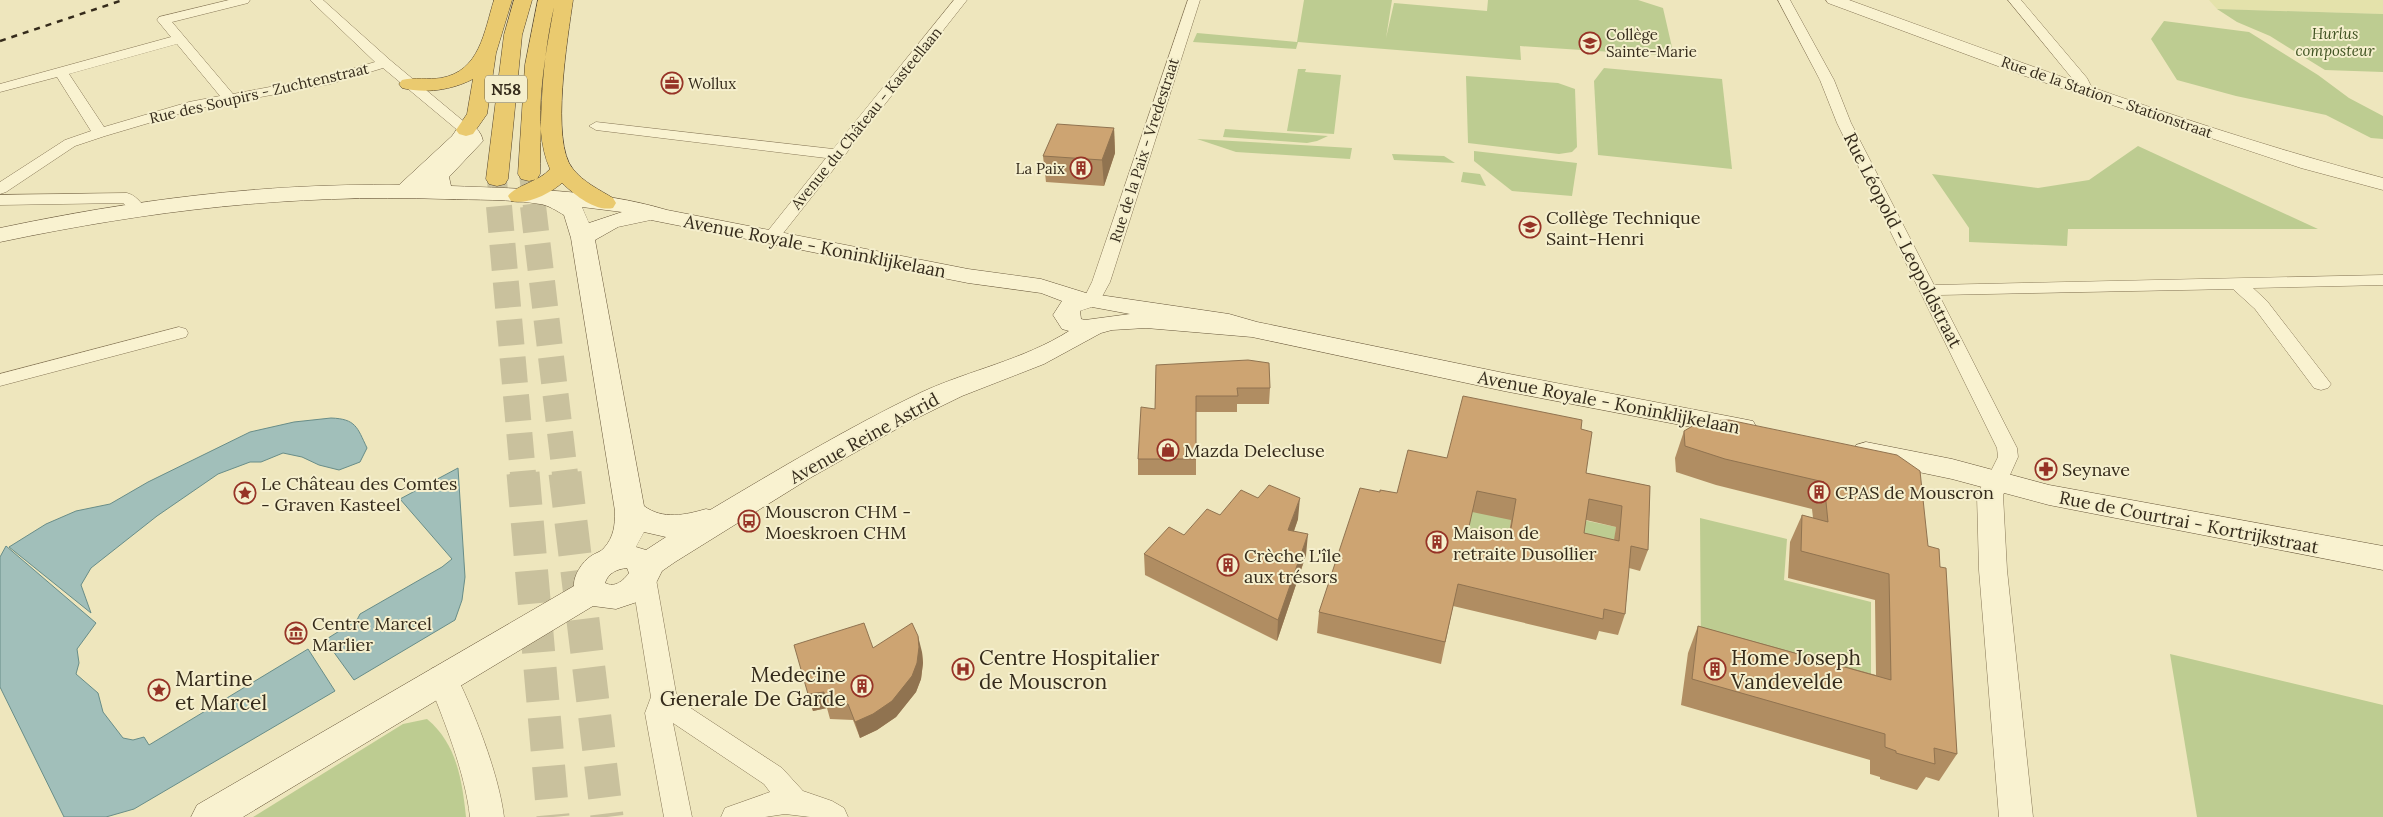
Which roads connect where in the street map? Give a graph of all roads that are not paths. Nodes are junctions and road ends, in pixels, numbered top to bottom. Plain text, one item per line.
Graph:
1 (244, 0) edge
2 (316, 0) edge
3 (504, 0) edge
4 (523, 0) edge
5 (547, 0) edge
6 (564, 0) edge
7 (961, 0) edge
8 (1194, 0) edge
9 (1784, 0) edge
10 (1834, 0) edge
11 (2014, 0) edge
12 (181, 39) junction
13 (487, 52) junction
14 (385, 63) junction
15 (60, 71) junction
16 (410, 84) junction
17 (0, 88) edge
18 (2086, 90) junction
19 (228, 97) junction
20 (596, 126) dead end
21 (466, 130) junction
22 (100, 132) junction
23 (835, 154) junction
24 (561, 170) junction
25 (529, 174) tunnel mouth
26 (497, 179) tunnel mouth
27 (2383, 184) edge
28 (0, 189) edge
29 (405, 191) junction
30 (442, 192) junction
31 (519, 196) junction
32 (547, 198) junction
33 (0, 200) edge
34 (605, 203) junction
35 (138, 209) junction
36 (663, 216) junction
37 (0, 235) edge
38 (770, 237) junction
39 (583, 238) junction
40 (2383, 280) edge
41 (2236, 282) junction
42 (1928, 290) junction
43 (1096, 311) junction
44 (179, 333) dead end
45 (0, 380) edge
46 (2321, 384) dead end
47 (1768, 433) edge
48 (1844, 448) edge
49 (1996, 481) junction
50 (630, 511) junction
51 (726, 514) junction
52 (615, 557) junction
53 (2383, 558) edge
54 (644, 572) junction
55 (602, 595) junction
56 (650, 624) junction
57 (442, 678) junction
58 (664, 697) junction
59 (702, 729) junction
60 (664, 742) junction
61 (795, 801) junction
62 (210, 817) edge
63 (487, 817) edge
64 (678, 817) edge
65 (735, 817) edge
66 (834, 817) edge
67 (2016, 817) edge

1 - 12 street
2 - 14 street
3 - 13 highway
4 - 26 highway, N58
5 - 25 highway, N58
6 - 24 highway
7 - 23 street, Avenue du Château - Kasteellaan
8 - 43 street, Rue de la Paix - Vredestraat
9 - 42 street, Rue Léopold - Leopoldstraat
10 - 18 street, Rue de la Station - Stationstraat
11 - 18 street
12 - 15 street
12 - 19 street
13 - 16 highway
13 - 21 highway
14 - 16 street
14 - 19 street, Rue des Soupirs - Zuchtenstraat
15 - 17 street
15 - 22 street
16 - 21 street
18 - 27 street, Rue de la Station - Stationstraat
19 - 22 street, Rue des Soupirs - Zuchtenstraat
20 - 23 street
21 - 29 main road
21 - 30 main road
22 - 28 street, Rue des Soupirs - Zuchtenstraat
23 - 38 street, Avenue du Château - Kasteellaan
24 - 31 highway
24 - 34 highway
29 - 30 main road, Avenue Royale - Koninklijkelaan
29 - 35 main road, Avenue Royale - Koninklijkelaan
30 - 31 main road, Avenue Royale - Koninklijkelaan
31 - 32 main road, Avenue Royale - Koninklijkelaan
32 - 34 main road, Avenue Royale - Koninklijkelaan
32 - 39 main road
33 - 35 street
34 - 36 main road, Avenue Royale - Koninklijkelaan
35 - 37 main road, Avenue Royale - Koninklijkelaan
36 - 38 main road, Avenue Royale - Koninklijkelaan
36 - 39 main road
38 - 43 main road, Avenue Royale - Koninklijkelaan
39 - 50 main road
40 - 41 street
41 - 42 street
41 - 46 street
42 - 49 street, Rue Léopold - Leopoldstraat
43 - 47 main road, Avenue Royale - Koninklijkelaan
43 - 51 main road, Avenue Reine Astrid
44 - 45 street
48 - 49 main road
49 - 53 main road, Rue de Courtrai - Kortrijkstraat
49 - 67 street
50 - 51 main road
50 - 52 main road
51 - 54 main road, Avenue Reine Astrid
52 - 54 main road
52 - 55 main road
54 - 55 main road
54 - 56 street
55 - 56 street
55 - 57 main road
56 - 58 street
57 - 62 main road
57 - 63 street
58 - 59 street
58 - 60 street
59 - 60 street
59 - 61 street
60 - 64 street
61 - 65 street
61 - 66 street

